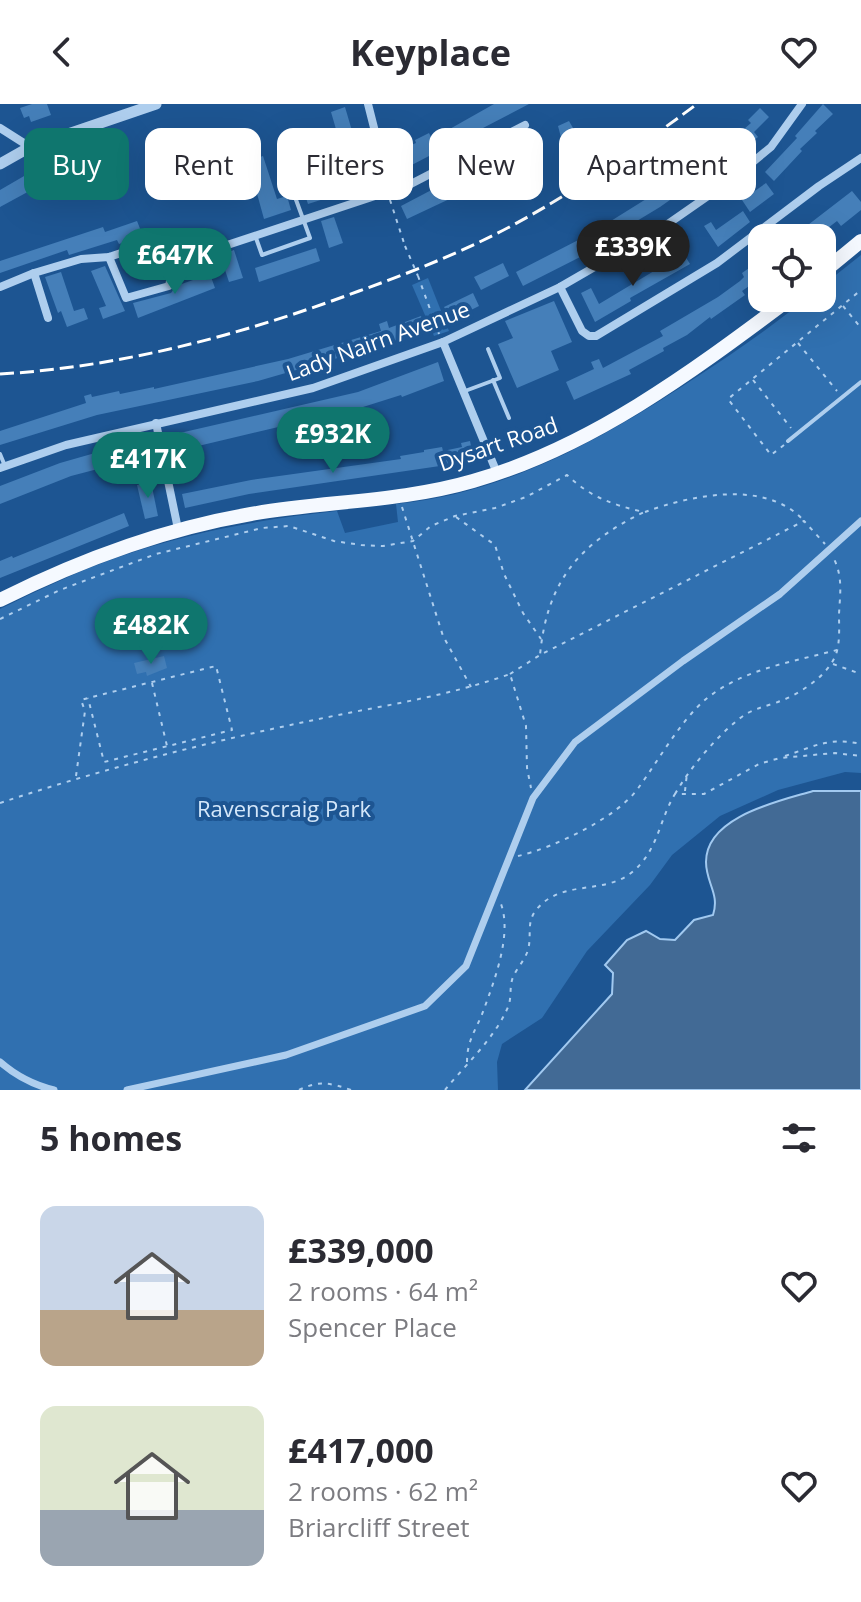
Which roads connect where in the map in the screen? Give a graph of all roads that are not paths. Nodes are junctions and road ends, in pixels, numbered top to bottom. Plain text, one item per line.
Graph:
1 (156, 104) edge
2 (368, 104) edge
3 (802, 104) edge
4 (525, 125) dead end
5 (0, 128) edge
6 (86, 128) edge
7 (374, 128) edge
8 (24, 143) edge
9 (24, 150) edge
10 (861, 158) edge
11 (0, 164) edge
12 (413, 183) edge
13 (296, 200) edge
14 (362, 200) edge
15 (303, 219) junction
16 (255, 235) junction
17 (861, 241) edge
18 (109, 257) junction
19 (836, 262) edge
20 (172, 271) junction
21 (34, 273) junction
22 (0, 287) edge
23 (560, 287) junction
24 (772, 312) edge
25 (48, 318) dead end
26 (443, 342) junction
27 (488, 349) dead end
28 (493, 380) junction
29 (861, 382) edge
30 (463, 392) junction
31 (509, 418) dead end
32 (156, 423) junction
33 (788, 441) road end
34 (0, 454) edge
35 (2, 467) edge
36 (497, 473) junction
37 (861, 521) edge
38 (178, 529) junction
39 (0, 600) edge
40 (0, 1062) edge
41 (54, 1090) edge
42 (127, 1090) edge

1 - 6 street
2 - 7 street
3 - 23 street, Lady Nairn Avenue
4 - 12 street
5 - 8 street
9 - 11 street
10 - 23 street
13 - 15 lane
14 - 15 street
15 - 16 street
15 - 16 lane
16 - 20 street
17 - 19 main road
18 - 20 street
18 - 20 street
18 - 21 street
21 - 22 street
21 - 25 street
23 - 26 street, Lady Nairn Avenue
24 - 36 main road, Dysart Road
26 - 30 street
26 - 32 street, Lady Nairn Avenue
27 - 28 lane
28 - 30 lane
28 - 31 lane
29 - 33 lane
30 - 36 street
32 - 35 street, Lady Nairn Avenue
32 - 38 street
34 - 35 lane
36 - 38 main road, Dysart Road
37 - 42 street
38 - 39 main road, Dysart Road
40 - 41 street

